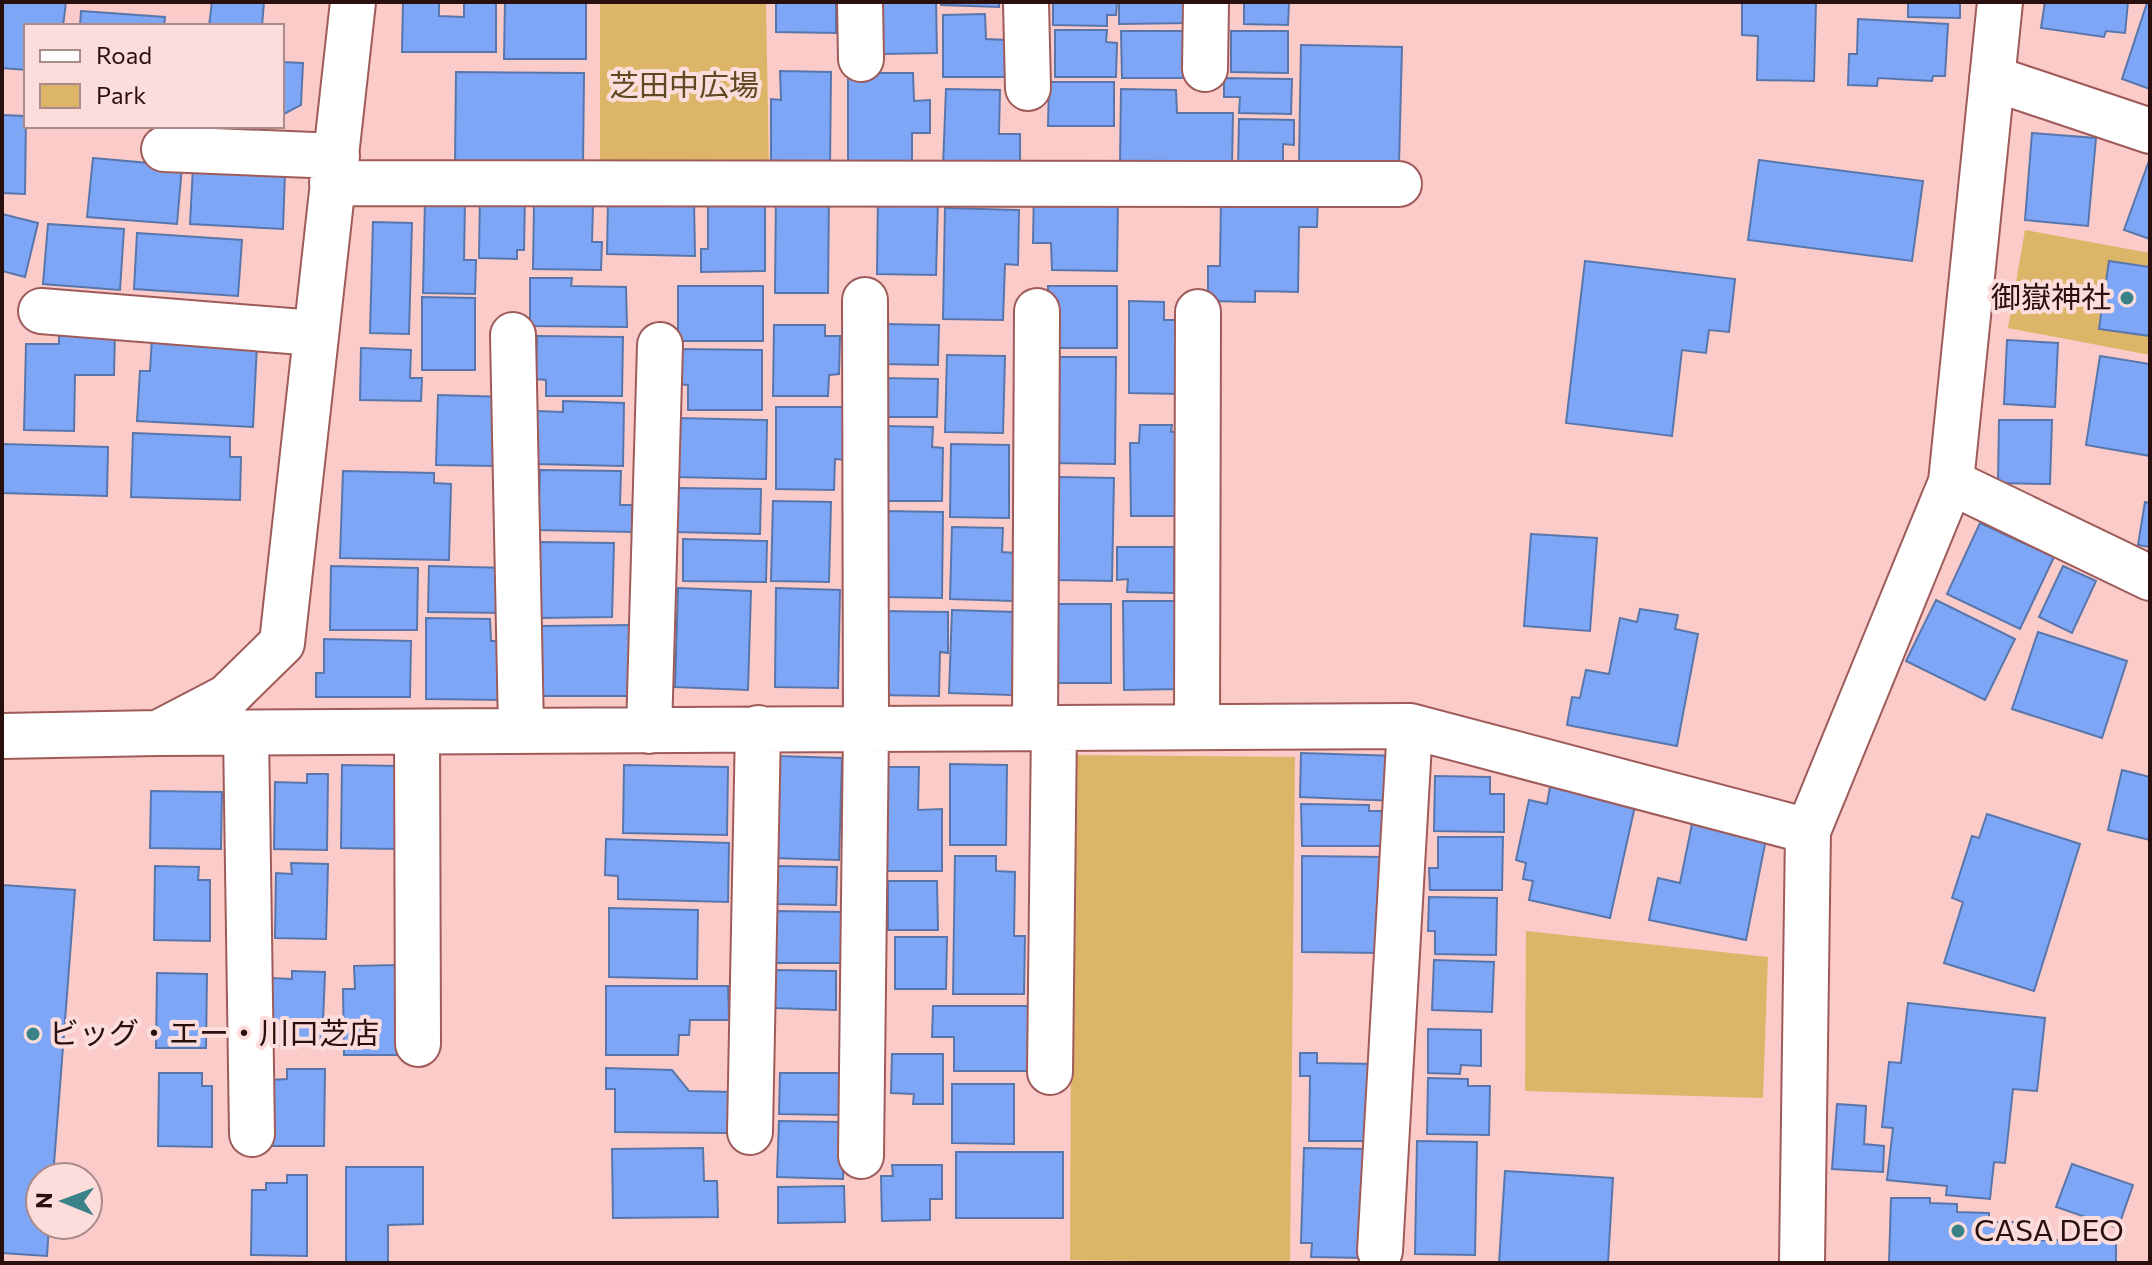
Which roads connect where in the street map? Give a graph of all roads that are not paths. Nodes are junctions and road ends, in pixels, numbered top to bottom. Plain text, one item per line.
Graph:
1 (353, 2) edge
2 (860, 2) edge
3 (1026, 2) edge
4 (1206, 2) edge
5 (2000, 2) edge
6 (861, 59) dead end
7 (1205, 69) dead end
8 (1992, 78) junction
9 (1028, 88) dead end
10 (2150, 131) edge
11 (164, 149) dead end
12 (334, 169) junction
13 (1399, 184) dead end
14 (865, 300) dead end
15 (41, 311) dead end
16 (1037, 311) dead end
17 (1198, 312) dead end
18 (315, 333) junction
19 (513, 335) dead end
20 (660, 345) dead end
21 (1951, 482) junction
22 (2150, 578) edge
23 (1410, 726) junction
24 (1197, 727) junction
25 (758, 728) junction
26 (1045, 728) junction
27 (521, 729) junction
28 (866, 729) junction
29 (649, 731) junction
30 (417, 732) junction
31 (158, 733) junction
32 (246, 733) junction
33 (2, 736) edge
34 (1808, 831) junction
35 (418, 1044) dead end
36 (1050, 1072) dead end
37 (750, 1132) dead end
38 (252, 1134) dead end
39 (861, 1156) dead end
40 (1380, 1251) dead end
41 (1802, 1263) edge

1 - 12 street
2 - 6 street
3 - 9 street
4 - 7 street
5 - 8 street
8 - 10 street
8 - 21 street
11 - 12 street
12 - 13 street
12 - 18 street
14 - 28 street
15 - 18 street
16 - 26 street
17 - 24 street
18 - 31 street
19 - 27 street
20 - 29 street
21 - 22 street
21 - 34 street
23 - 24 street
23 - 34 street
23 - 40 street
24 - 26 street
25 - 28 street
25 - 29 street
25 - 37 street
26 - 28 street
26 - 36 street
27 - 29 street
27 - 30 street
28 - 39 street
30 - 32 street
30 - 35 street
31 - 32 street
31 - 33 street
32 - 38 street
34 - 41 street

